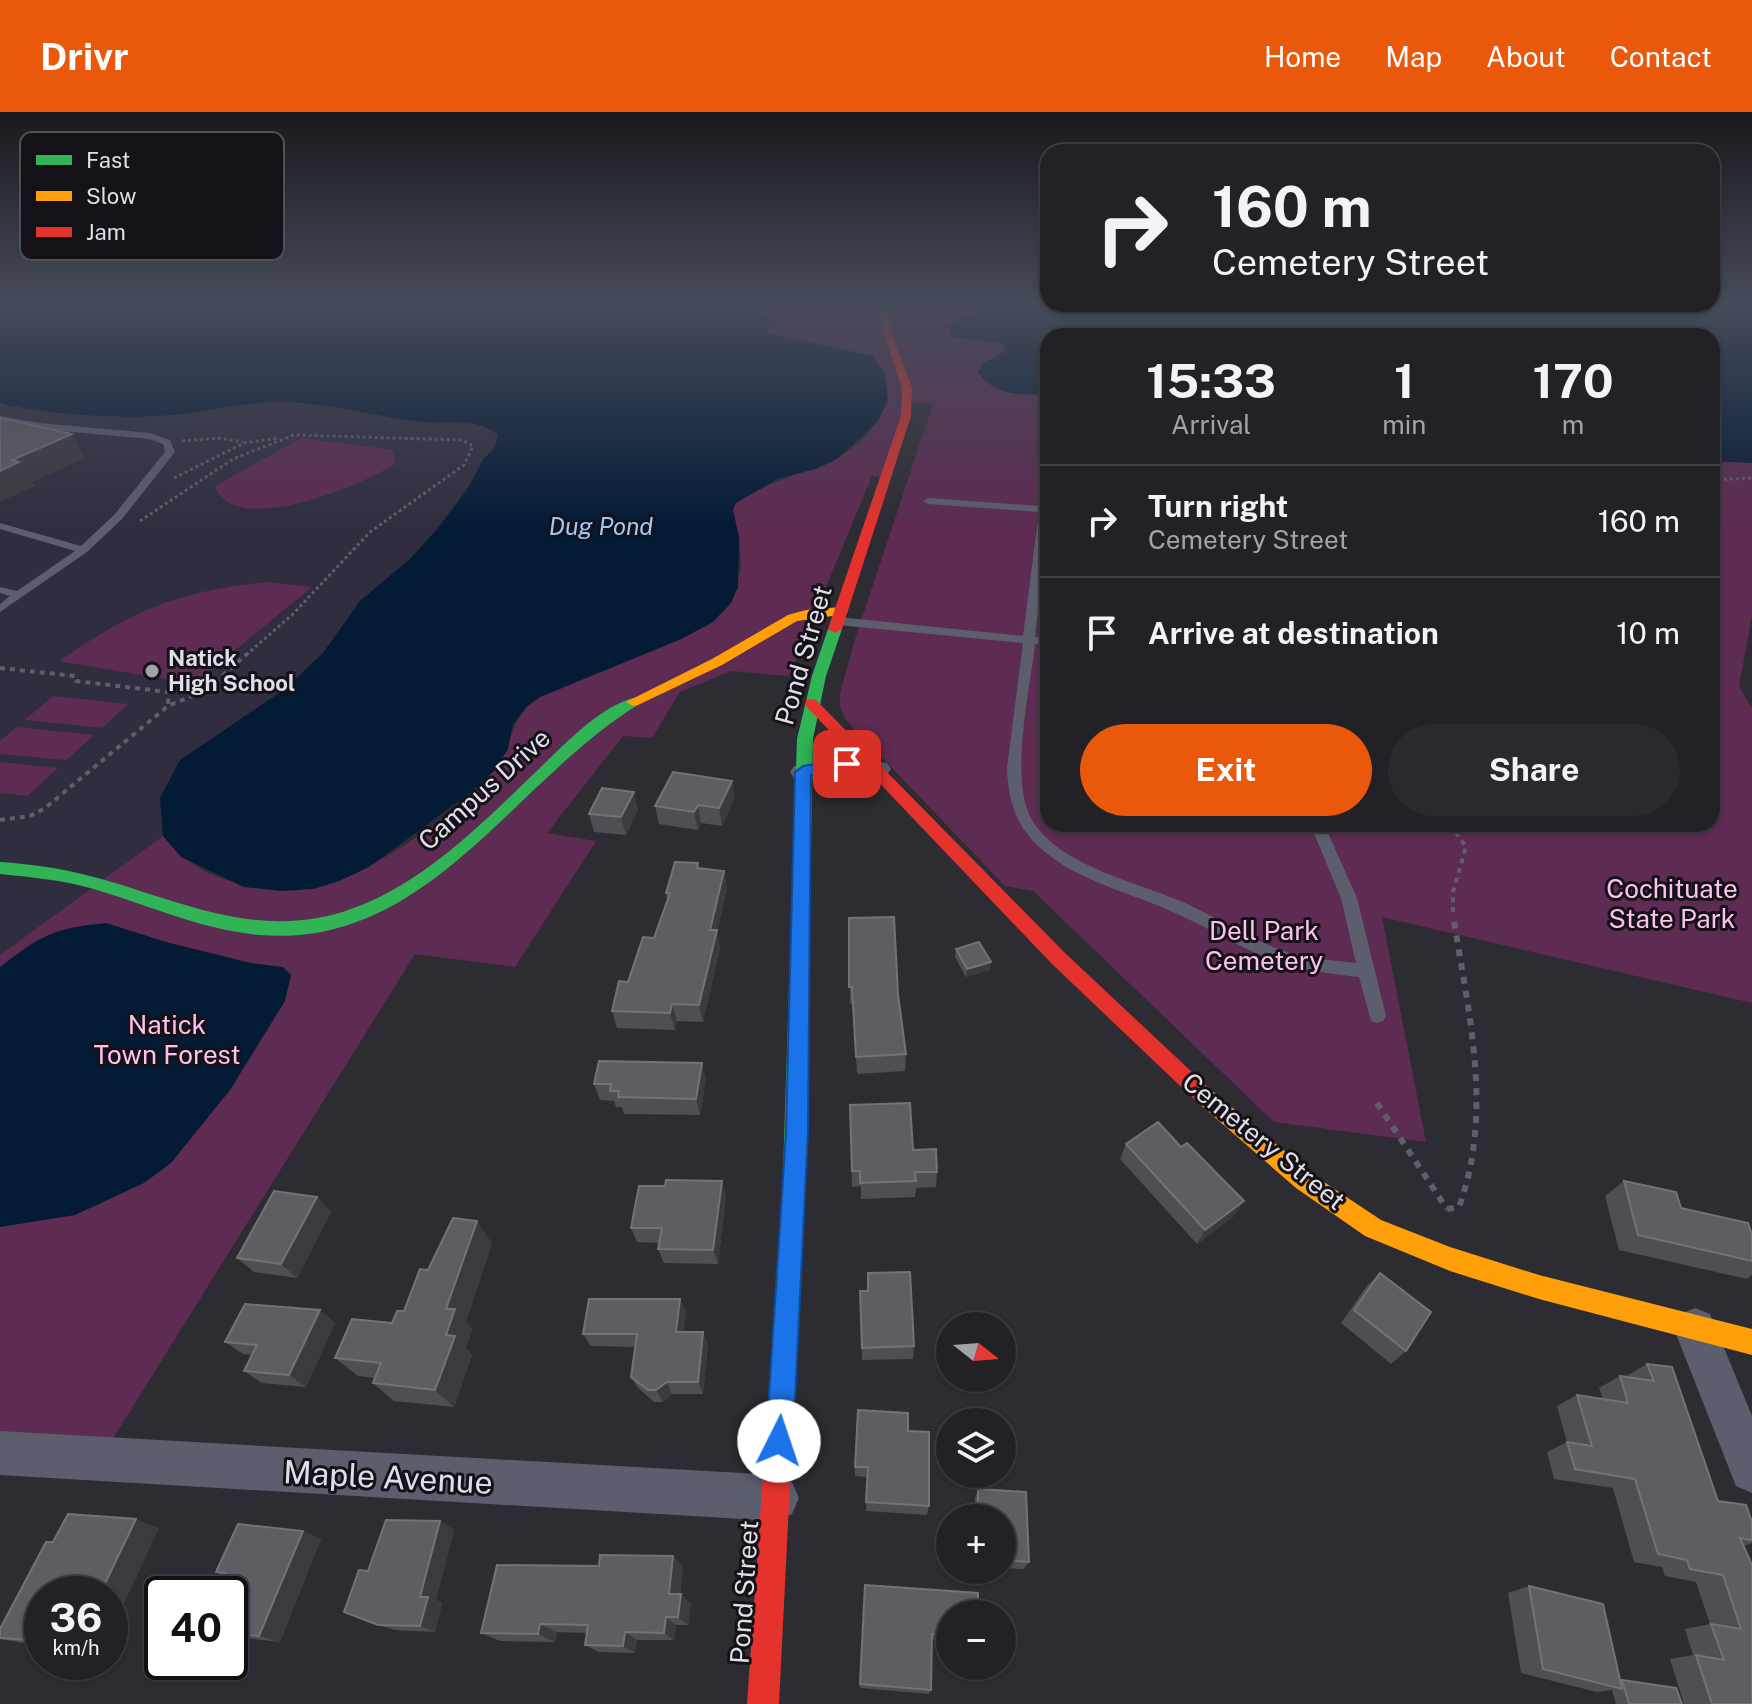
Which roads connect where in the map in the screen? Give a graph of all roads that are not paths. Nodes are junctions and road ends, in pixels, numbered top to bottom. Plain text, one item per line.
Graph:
1 (904, 379) edge
2 (0, 419) edge
3 (928, 501) dead end
4 (1040, 509) edge
5 (0, 526) edge
6 (1040, 546) edge
7 (83, 550) junction
8 (0, 590) edge
9 (19, 595) junction
10 (0, 609) edge
11 (839, 616) junction
12 (1030, 640) junction
13 (1040, 641) edge
14 (811, 703) junction
15 (878, 769) junction
16 (803, 772) junction
17 (1320, 832) edge
18 (0, 868) edge
19 (1367, 971) junction
20 (1377, 1016) dead end
21 (1695, 1329) junction
22 (1752, 1342) edge
23 (0, 1453) edge
24 (1752, 1470) edge
25 (776, 1498) junction
26 (763, 1704) edge

1 - 11 street, Pond Street
2 - 7 lane
3 - 4 lane
5 - 7 lane
6 - 12 lane
7 - 9 lane
8 - 9 lane
9 - 10 lane
11 - 12 lane
11 - 14 street, Pond Street
11 - 18 street, Campus Drive
12 - 13 lane
12 - 19 lane
14 - 15 street, Cemetery Street
14 - 16 street, Pond Street
15 - 16 street
15 - 21 street, Cemetery Street
16 - 25 street, Pond Street
17 - 19 lane
19 - 20 lane
21 - 22 street, Cemetery Street
21 - 24 street
23 - 25 street, Maple Avenue
25 - 26 street, Pond Street

